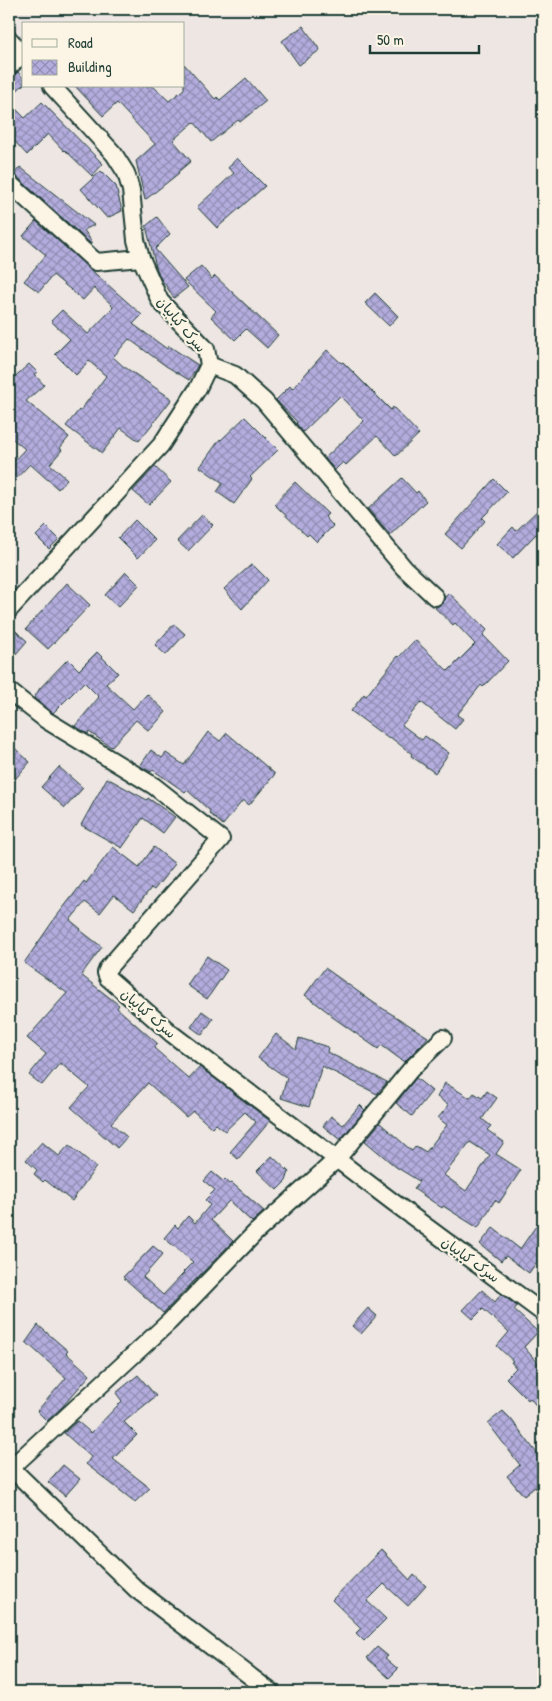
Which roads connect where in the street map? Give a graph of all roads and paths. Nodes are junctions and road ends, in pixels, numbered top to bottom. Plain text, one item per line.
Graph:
1 (9, 39) edge
2 (22, 54) edge
3 (22, 56) edge
4 (9, 67) edge
5 (54, 88) edge
6 (9, 184) edge
7 (141, 258) junction
8 (209, 365) junction
9 (435, 597) dead end
10 (9, 610) edge
11 (9, 691) edge
12 (443, 1038) dead end
13 (337, 1159) junction
14 (543, 1313) edge
15 (10, 1467) edge
16 (271, 1692) edge

1 - 2 street
3 - 4 street
5 - 7 street, سرک کبابیان
6 - 7 street
7 - 8 street, سرک کبابیان
8 - 9 street
8 - 10 street, سرک کبابیان
11 - 13 street, سرک کبابیان
12 - 13 street
13 - 14 street, سرک کبابیان
13 - 15 street
15 - 16 street

